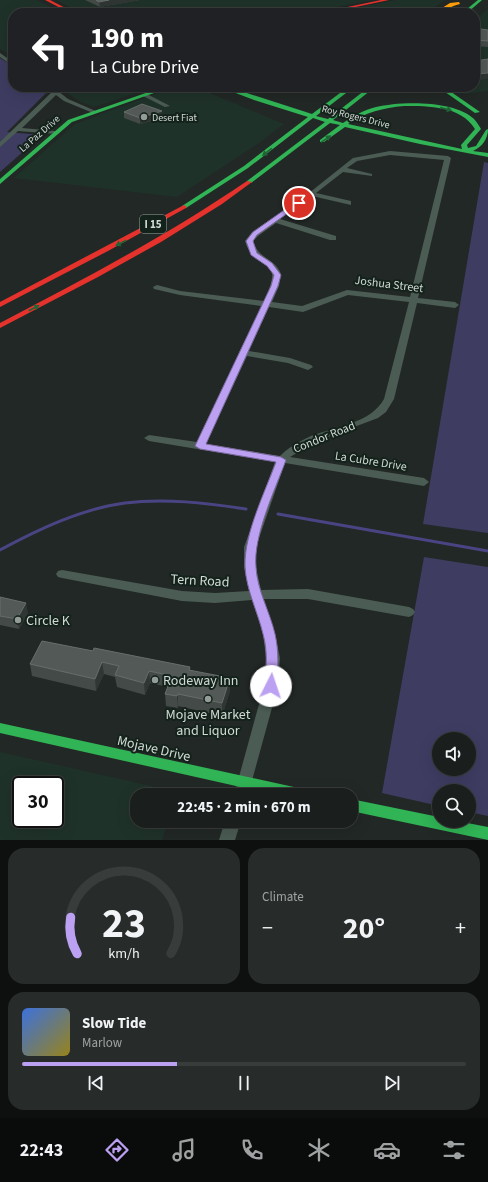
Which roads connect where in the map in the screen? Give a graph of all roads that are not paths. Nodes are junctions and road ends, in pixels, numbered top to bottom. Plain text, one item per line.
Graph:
1 (47, 0) edge
2 (387, 0) edge
3 (461, 1) edge
4 (63, 8) edge
5 (346, 8) edge
6 (444, 8) edge
7 (452, 8) edge
8 (56, 92) joint
9 (154, 92) edge
10 (237, 92) edge
11 (345, 92) edge
12 (366, 92) edge
13 (449, 92) edge
14 (145, 95) junction
15 (324, 95) dead end
16 (167, 106) dead end
17 (95, 112) junction
18 (488, 124) edge
19 (298, 128) junction
20 (18, 129) junction
21 (488, 131) edge
22 (55, 133) junction
23 (0, 145) edge
24 (312, 148) dead end
25 (466, 151) junction
26 (488, 155) edge
27 (300, 156) dead end
28 (341, 169) junction
29 (370, 175) dead end
30 (0, 182) edge
31 (311, 194) junction
32 (348, 203) dead end
33 (197, 217) junction
34 (275, 220) junction
35 (333, 238) dead end
36 (157, 288) dead end
37 (414, 299) junction
38 (0, 305) edge
39 (266, 305) junction
40 (455, 305) dead end
41 (0, 326) edge
42 (243, 353) junction
43 (308, 367) dead end
44 (149, 438) dead end
45 (200, 446) junction
46 (281, 460) junction
47 (424, 482) dead end
48 (62, 574) dead end
49 (256, 594) junction
50 (409, 612) dead end
51 (0, 728) edge
52 (239, 788) edge
53 (243, 788) edge
54 (358, 806) edge
55 (231, 828) edge
56 (488, 834) edge
57 (227, 840) edge

1 - 4 main road
2 - 5 main road
3 - 6 main road
3 - 7 main road
8 - 17 street
8 - 20 street
9 - 14 main road, La Paz Drive
10 - 25 main road, Roy Rogers Drive
11 - 19 main road, I 15
12 - 33 main road, I 15
13 - 18 main road
14 - 16 street
14 - 17 main road, La Paz Drive
15 - 19 main road
17 - 22 main road, La Paz Drive
19 -> 38 main road, I 15
20 - 22 street
20 - 23 street
21 - 25 main road
22 - 30 main road, La Paz Drive
24 -> 25 main road
25 - 26 main road, Roy Rogers Drive
27 - 33 main road
28 - 29 street
28 - 31 street
28 - 37 street, Condor Road
31 - 32 street
31 - 34 street
41 -> 33 main road, I 15
34 - 35 street
34 - 39 street
36 - 39 street, Joshua Street
37 - 39 street, Joshua Street
37 - 40 street, Joshua Street
37 - 46 street, Condor Road
39 - 42 street
42 - 43 street
42 - 45 street
44 - 45 street, La Cubre Drive
45 - 46 street, La Cubre Drive
46 - 47 street, La Cubre Drive
46 - 49 street, Condor Road
48 - 49 street, Tern Road
49 - 50 street, Tern Road
49 - 53 street, Condor Road
51 - 52 main road, Mojave Drive
54 - 56 main road
55 - 57 street

